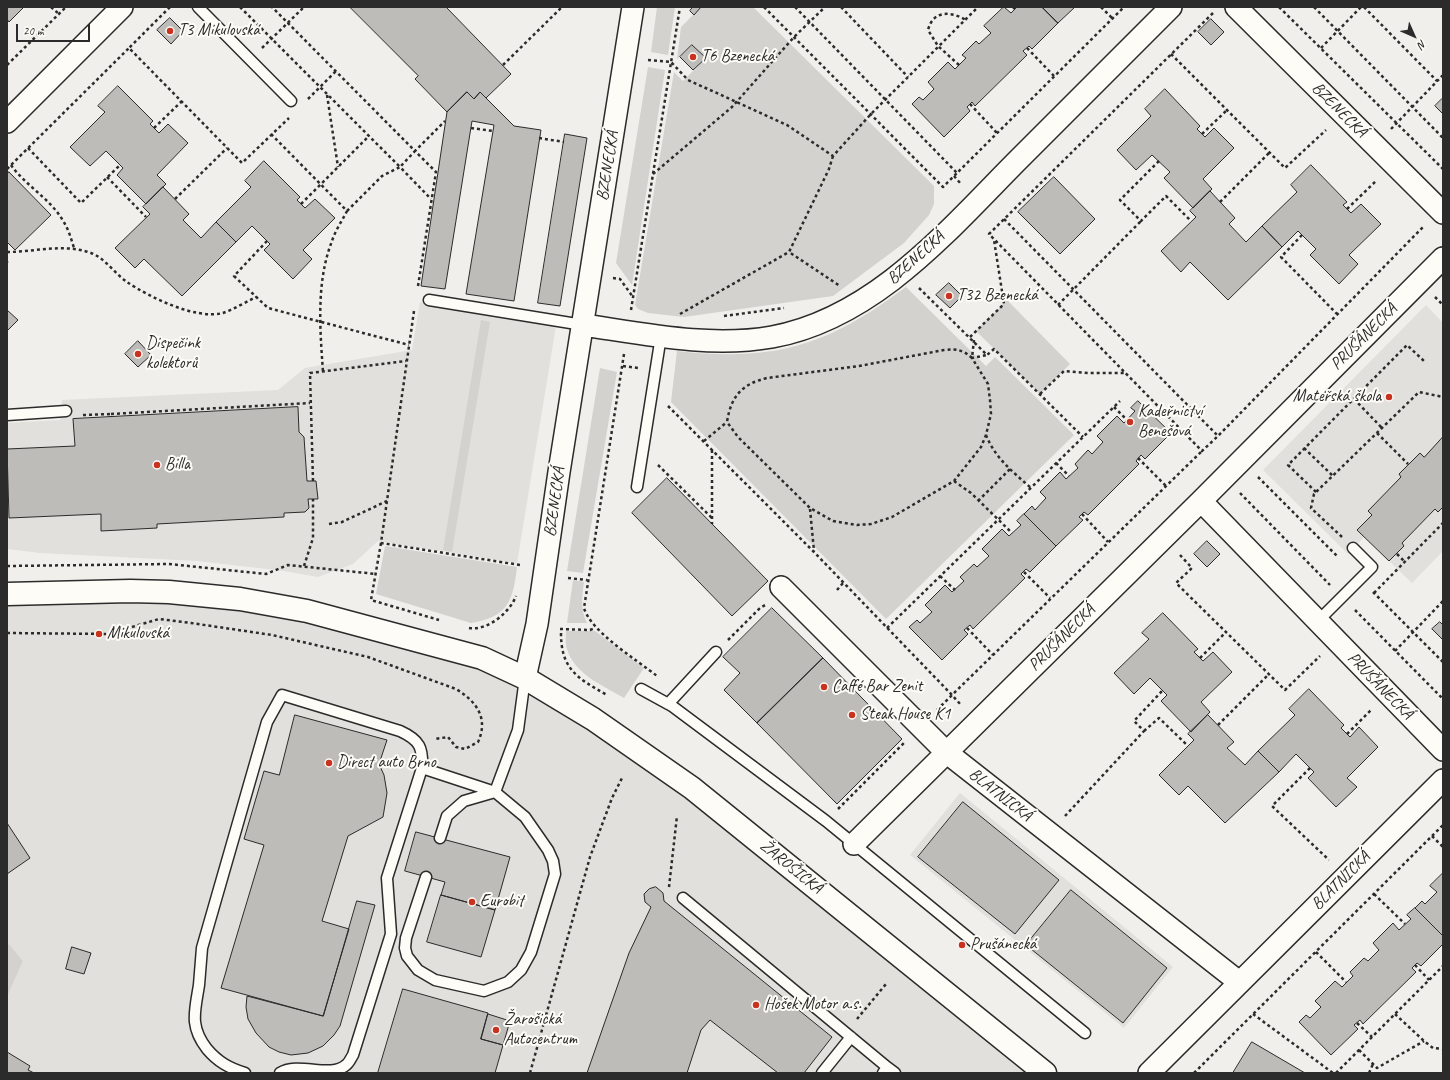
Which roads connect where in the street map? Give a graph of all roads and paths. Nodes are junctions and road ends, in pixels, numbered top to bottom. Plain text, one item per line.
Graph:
1 (51, 7) edge
2 (66, 7) edge
3 (122, 7) edge
4 (170, 7) edge
5 (198, 7) edge
6 (240, 7) edge
7 (272, 7) edge
8 (304, 7) edge
9 (562, 7) edge
10 (634, 7) edge
11 (680, 7) edge
12 (764, 7) edge
13 (795, 7) edge
14 (825, 7) edge
15 (841, 7) edge
16 (978, 7) edge
17 (1101, 7) edge
18 (1124, 7) edge
19 (1171, 7) edge
20 (1236, 7) edge
21 (1279, 7) edge
22 (1314, 7) edge
23 (1363, 7) edge
24 (1214, 12) dead end
25 (59, 14) junction
26 (1112, 18) junction
27 (966, 20) junction
28 (810, 22) junction
29 (288, 23) junction
30 (1338, 31) junction
31 (794, 37) junction
32 (272, 39) junction
33 (938, 46) junction
34 (129, 48) junction
35 (1026, 48) dead end
36 (1320, 48) junction
37 (1171, 54) junction
38 (626, 57) junction
39 (250, 60) junction
40 (671, 62) junction
41 (503, 65) dead end
42 (959, 65) dead end
43 (7, 66) edge
44 (336, 71) junction
45 (1443, 75) edge
46 (1054, 76) junction
47 (908, 77) junction
48 (1437, 81) junction
49 (320, 87) junction
50 (327, 94) junction
51 (885, 100) junction
52 (292, 101) dead end
53 (182, 102) junction
54 (737, 102) junction
55 (304, 103) dead end
56 (970, 104) dead end
57 (1412, 106) junction
58 (1227, 110) junction
59 (293, 113) dead end
60 (870, 114) junction
61 (7, 122) edge
62 (444, 123) dead end
63 (1396, 123) junction
64 (154, 128) dead end
65 (471, 128) dead end
66 (1328, 128) dead end
67 (493, 131) dead end
68 (997, 133) junction
69 (272, 134) junction
70 (1202, 134) dead end
71 (369, 136) junction
72 (539, 138) dead end
73 (1443, 138) edge
74 (564, 142) dead end
75 (1375, 146) junction
76 (28, 148) junction
77 (227, 148) junction
78 (415, 151) junction
79 (1269, 153) junction
80 (833, 156) junction
81 (1159, 161) dead end
82 (11, 165) junction
83 (120, 165) dead end
84 (338, 167) junction
85 (400, 167) junction
86 (7, 169) edge
87 (1443, 169) edge
88 (957, 173) junction
89 (652, 174) junction
90 (107, 177) junction
91 (1384, 183) dead end
92 (321, 184) junction
93 (175, 199) dead end
94 (431, 199) junction
95 (1220, 202) dead end
96 (302, 204) dead end
97 (1348, 209) dead end
98 (347, 211) junction
99 (1442, 211) edge
100 (146, 217) dead end
101 (1004, 219) junction
102 (1141, 220) junction
103 (1191, 221) dead end
104 (1302, 235) dead end
105 (994, 240) junction
106 (268, 241) dead end
107 (74, 248) junction
108 (7, 252) edge
109 (789, 252) junction
110 (1443, 258) edge
111 (902, 272) junction
112 (613, 278) dead end
113 (844, 289) dead end
114 (1073, 289) junction
115 (417, 291) dead end
116 (256, 297) junction
117 (633, 298) junction
118 (429, 300) dead end
119 (1058, 305) junction
120 (414, 306) dead end
121 (790, 307) dead end
122 (1338, 315) junction
123 (720, 316) dead end
124 (630, 317) dead end
125 (676, 317) dead end
126 (320, 320) junction
127 (583, 325) junction
128 (661, 336) junction
129 (970, 337) junction
130 (974, 340) junction
131 (408, 344) junction
132 (626, 348) dead end
133 (987, 355) junction
134 (972, 358) junction
135 (406, 361) junction
136 (1424, 361) dead end
137 (622, 366) junction
138 (656, 371) junction
139 (323, 372) junction
140 (1124, 373) junction
141 (1040, 394) junction
142 (1443, 397) edge
143 (1354, 399) junction
144 (1120, 401) dead end
145 (310, 403) junction
146 (666, 404) dead end
147 (1114, 407) junction
148 (66, 411) joint
149 (7, 414) edge
150 (1127, 420) dead end
151 (726, 422) junction
152 (1382, 428) junction
153 (1377, 433) junction
154 (986, 435) junction
155 (1218, 436) junction
156 (1083, 437) junction
157 (704, 441) junction
158 (1304, 448) junction
159 (712, 449) junction
160 (642, 450) junction
161 (1202, 451) junction
162 (1138, 458) dead end
163 (1056, 463) junction
164 (1408, 464) dead end
165 (1010, 469) junction
166 (1069, 476) dead end
167 (1256, 476) dead end
168 (1333, 476) junction
169 (1252, 480) dead end
170 (313, 481) dead end
171 (954, 481) junction
172 (1166, 486) junction
173 (637, 487) dead end
174 (1031, 488) junction
175 (1243, 488) dead end
176 (1316, 492) junction
177 (313, 499) dead end
178 (978, 500) junction
179 (387, 501) junction
180 (810, 508) junction
181 (1208, 508) junction
182 (1082, 514) dead end
183 (712, 518) junction
184 (998, 520) junction
185 (1443, 523) edge
186 (329, 524) dead end
187 (712, 524) dead end
188 (1012, 533) dead end
189 (1108, 542) junction
190 (381, 543) junction
191 (1353, 548) joint
192 (814, 552) junction
193 (1177, 552) dead end
194 (1397, 554) dead end
195 (1405, 562) junction
196 (7, 566) edge
197 (304, 566) junction
198 (519, 572) dead end
199 (1024, 572) dead end
200 (376, 574) junction
201 (940, 576) junction
202 (587, 580) junction
203 (567, 582) dead end
204 (843, 583) junction
205 (781, 587) dead end
206 (836, 590) dead end
207 (955, 590) dead end
208 (1374, 593) dead end
209 (7, 594) edge
210 (516, 595) dead end
211 (1050, 598) junction
212 (1443, 601) edge
213 (760, 608) dead end
214 (1318, 621) junction
215 (446, 622) dead end
216 (561, 622) dead end
217 (466, 628) dead end
218 (595, 628) junction
219 (887, 628) junction
220 (967, 628) dead end
221 (560, 629) junction
222 (737, 631) dead end
223 (1226, 632) junction
224 (7, 633) edge
225 (1395, 651) dead end
226 (716, 652) dead end
227 (993, 655) junction
228 (1321, 655) dead end
229 (1200, 658) dead end
230 (1269, 674) junction
231 (525, 678) junction
232 (641, 689) dead end
233 (1162, 690) dead end
234 (679, 692) junction
235 (607, 695) dead end
236 (952, 695) junction
237 (668, 704) junction
238 (1373, 708) dead end
239 (1218, 725) dead end
240 (920, 726) junction
241 (1144, 732) junction
242 (1347, 734) dead end
243 (420, 745) junction
244 (1188, 746) dead end
245 (1443, 750) edge
246 (946, 752) junction
247 (422, 768) junction
248 (1310, 768) dead end
249 (622, 778) dead end
250 (1443, 780) edge
251 (495, 792) junction
252 (677, 816) dead end
253 (826, 821) junction
254 (1070, 822) dead end
255 (1443, 826) edge
256 (1432, 836) junction
257 (440, 838) dead end
258 (854, 844) junction
259 (1443, 846) edge
260 (1334, 865) dead end
261 (426, 877) dead end
262 (668, 892) dead end
263 (1374, 894) junction
264 (682, 898) dead end
265 (1405, 924) dead end
266 (391, 934) junction
267 (406, 938) junction
268 (1316, 952) junction
269 (1415, 965) dead end
270 (1443, 966) edge
271 (1429, 980) junction
272 (1239, 982) junction
273 (1346, 982) dead end
274 (886, 984) dead end
275 (1253, 1014) junction
276 (1395, 1014) junction
277 (1357, 1023) dead end
278 (1085, 1033) dead end
279 (848, 1035) junction
280 (1372, 1038) junction
281 (1424, 1041) junction
282 (1443, 1049) edge
283 (1359, 1050) junction
284 (1373, 1064) junction
285 (888, 1071) edge
286 (320, 1072) edge
287 (246, 1073) edge
288 (280, 1073) edge
289 (530, 1073) edge
290 (822, 1073) edge
291 (1045, 1073) edge
292 (1149, 1073) edge
293 (1194, 1073) edge
294 (1333, 1073) edge
295 (1336, 1073) edge
296 (1369, 1073) edge

1 - 25 path
2 - 25 path
3 - 61 street
4 - 34 path
5 - 39 lane
6 - 32 path
7 - 29 path
8 - 29 path
9 - 41 path
10 - 38 street, BZENECKÁ
11 - 40 path
12 - 31 path
13 - 28 path
14 - 28 path
15 - 47 path
16 - 27 path
17 - 26 path
18 - 26 path
19 - 111 street, BZENECKÁ
20 - 75 street, BZENECKÁ
21 - 36 path
22 - 30 path
23 - 30 path
23 - 48 path
24 - 37 path
25 - 43 path
26 - 46 path
27 - 33 path
27 - 33 path
28 - 31 path
28 - 51 path
29 - 32 path
29 - 44 path
30 - 36 path
30 - 57 path
31 - 54 path
31 - 60 path
32 - 39 path
32 - 49 path
33 - 42 path
33 - 47 path
34 - 53 path
34 - 76 path
35 - 46 path
36 - 63 path
37 - 58 path
37 - 101 path
38 - 40 path
38 - 127 street, BZENECKÁ
39 - 52 lane
40 - 54 path
40 - 89 path
44 - 49 path
44 - 78 path
45 - 48 path
46 - 68 path
47 - 51 path
48 - 57 path
49 - 50 path
49 - 55 path
50 - 71 path
50 - 84 path
51 - 60 path
51 - 88 path
53 - 64 path
53 - 77 path
54 - 80 path
54 - 89 path
56 - 68 path
57 - 63 path
57 - 73 path
58 - 70 path
58 - 79 path
59 - 69 path
60 - 80 path
60 - 88 path
62 - 78 path
63 - 75 path
63 - 87 path
65 - 67 path
66 - 79 path
68 - 88 path
69 - 77 path
69 - 92 path
71 - 84 path
71 - 85 path
72 - 74 path
75 - 99 street, BZENECKÁ
76 - 82 path
76 - 90 path
77 - 93 path
78 - 85 path
78 - 94 path
79 - 95 path
80 - 109 path
81 - 102 path
82 - 86 path
82 - 107 path
83 - 90 path
84 - 92 path
85 - 94 path
85 - 98 path
89 - 117 path
90 - 100 path
91 - 97 path
92 - 96 path
92 - 98 path
94 - 115 path
98 - 126 path
99 - 122 path
101 - 105 path
101 - 114 path
102 - 103 path
102 - 114 path
104 - 122 path
105 - 119 path
105 - 129 path
106 - 116 path
107 - 108 path
107 - 116 path
109 - 113 path
109 - 125 path
110 - 181 street, PRUŠÁNECKÁ
111 - 128 street, BZENECKÁ
111 - 129 path
112 - 117 path
114 - 119 path
114 - 155 path
116 - 126 path
117 - 124 path
118 - 127 lane
119 - 140 path
120 - 131 path
121 - 123 path
122 - 155 path
126 - 131 path
126 - 139 path
127 - 128 street, BZENECKÁ
127 - 231 street, BZENECKÁ
128 - 138 lane
129 - 130 path
130 - 133 path
130 - 134 path
131 - 135 path
132 - 137 path
133 - 134 path
133 - 141 path
134 - 151 path
134 - 154 path
135 - 139 path
135 - 179 path
136 - 143 path
137 - 138 path
137 - 202 path
138 - 160 lane
139 - 145 path
140 - 141 path
140 - 161 path
141 - 156 path
142 - 152 path
143 - 152 path
143 - 158 path
144 - 147 path
145 - 148 path
145 - 170 path
146 - 157 path
147 - 150 path
147 - 156 path
148 - 149 lane
151 - 157 path
151 - 180 path
152 - 153 path
153 - 164 path
153 - 168 path
154 - 165 path
154 - 171 path
155 - 161 path
156 - 163 path
157 - 159 path
158 - 168 path
158 - 176 path
159 - 183 path
159 - 192 path
160 - 173 lane
160 - 183 path
161 - 172 path
162 - 172 path
163 - 166 path
163 - 174 path
165 - 174 path
165 - 178 path
167 - 169 path
168 - 176 path
171 - 178 path
171 - 180 path
172 - 189 path
174 - 184 path
175 - 181 path
176 - 191 path
177 - 197 path
178 - 184 path
179 - 186 path
179 - 190 path
180 - 192 path
181 - 214 street, PRUŠÁNECKÁ
181 - 246 street, PRUŠÁNECKÁ
182 - 189 path
183 - 187 path
184 - 188 path
184 - 201 path
185 - 195 path
189 - 211 path
190 - 198 path
190 - 200 path
191 - 214 lane
192 - 204 path
193 - 223 path
194 - 195 path
195 - 208 path
196 - 197 path
197 - 200 path
199 - 211 path
200 - 215 path
201 - 207 path
201 - 219 path
202 - 203 path
202 - 218 path
204 - 206 path
204 - 219 path
205 - 240 street, BLATNICKÁ
209 - 231 main road, ŽAROŠICKÁ
210 - 217 path
211 - 227 path
212 - 225 path
213 - 222 path
214 - 245 street, PRUŠÁNECKÁ
216 - 221 path
218 - 221 path
218 - 234 path
219 - 236 path
220 - 227 path
221 - 235 path
223 - 229 path
223 - 230 path
224 - 243 path
226 - 234 lane
227 - 236 path
228 - 230 path
230 - 239 path
231 - 251 lane
231 - 291 main road, ŽAROŠICKÁ
232 - 237 lane
233 - 241 path
234 - 237 lane
236 - 240 path
237 - 253 lane
238 - 242 path
240 - 246 street, BLATNICKÁ
240 - 253 path
241 - 244 path
241 - 254 path
243 - 247 lane
243 - 287 lane
246 - 258 street, PRUŠÁNECKÁ
246 - 272 street, BLATNICKÁ
247 - 251 lane
247 - 266 lane
248 - 260 path
249 - 289 path
250 - 272 street, BLATNICKÁ
251 - 257 lane
251 - 267 lane
252 - 262 path
253 - 258 lane
255 - 256 path
256 - 259 path
256 - 263 path
258 - 278 lane
261 - 267 lane
263 - 265 path
263 - 268 path
264 - 279 lane
266 - 267 lane
266 - 286 lane
268 - 273 path
268 - 275 path
269 - 271 path
270 - 271 path
271 - 276 path
272 - 292 street, BLATNICKÁ
274 - 279 path
275 - 293 path
275 - 294 path
276 - 280 path
276 - 281 path
277 - 280 path
279 - 285 lane
279 - 290 lane
280 - 283 path
281 - 282 path
281 - 284 path
283 - 284 path
283 - 295 path
284 - 296 path
286 - 288 lane

